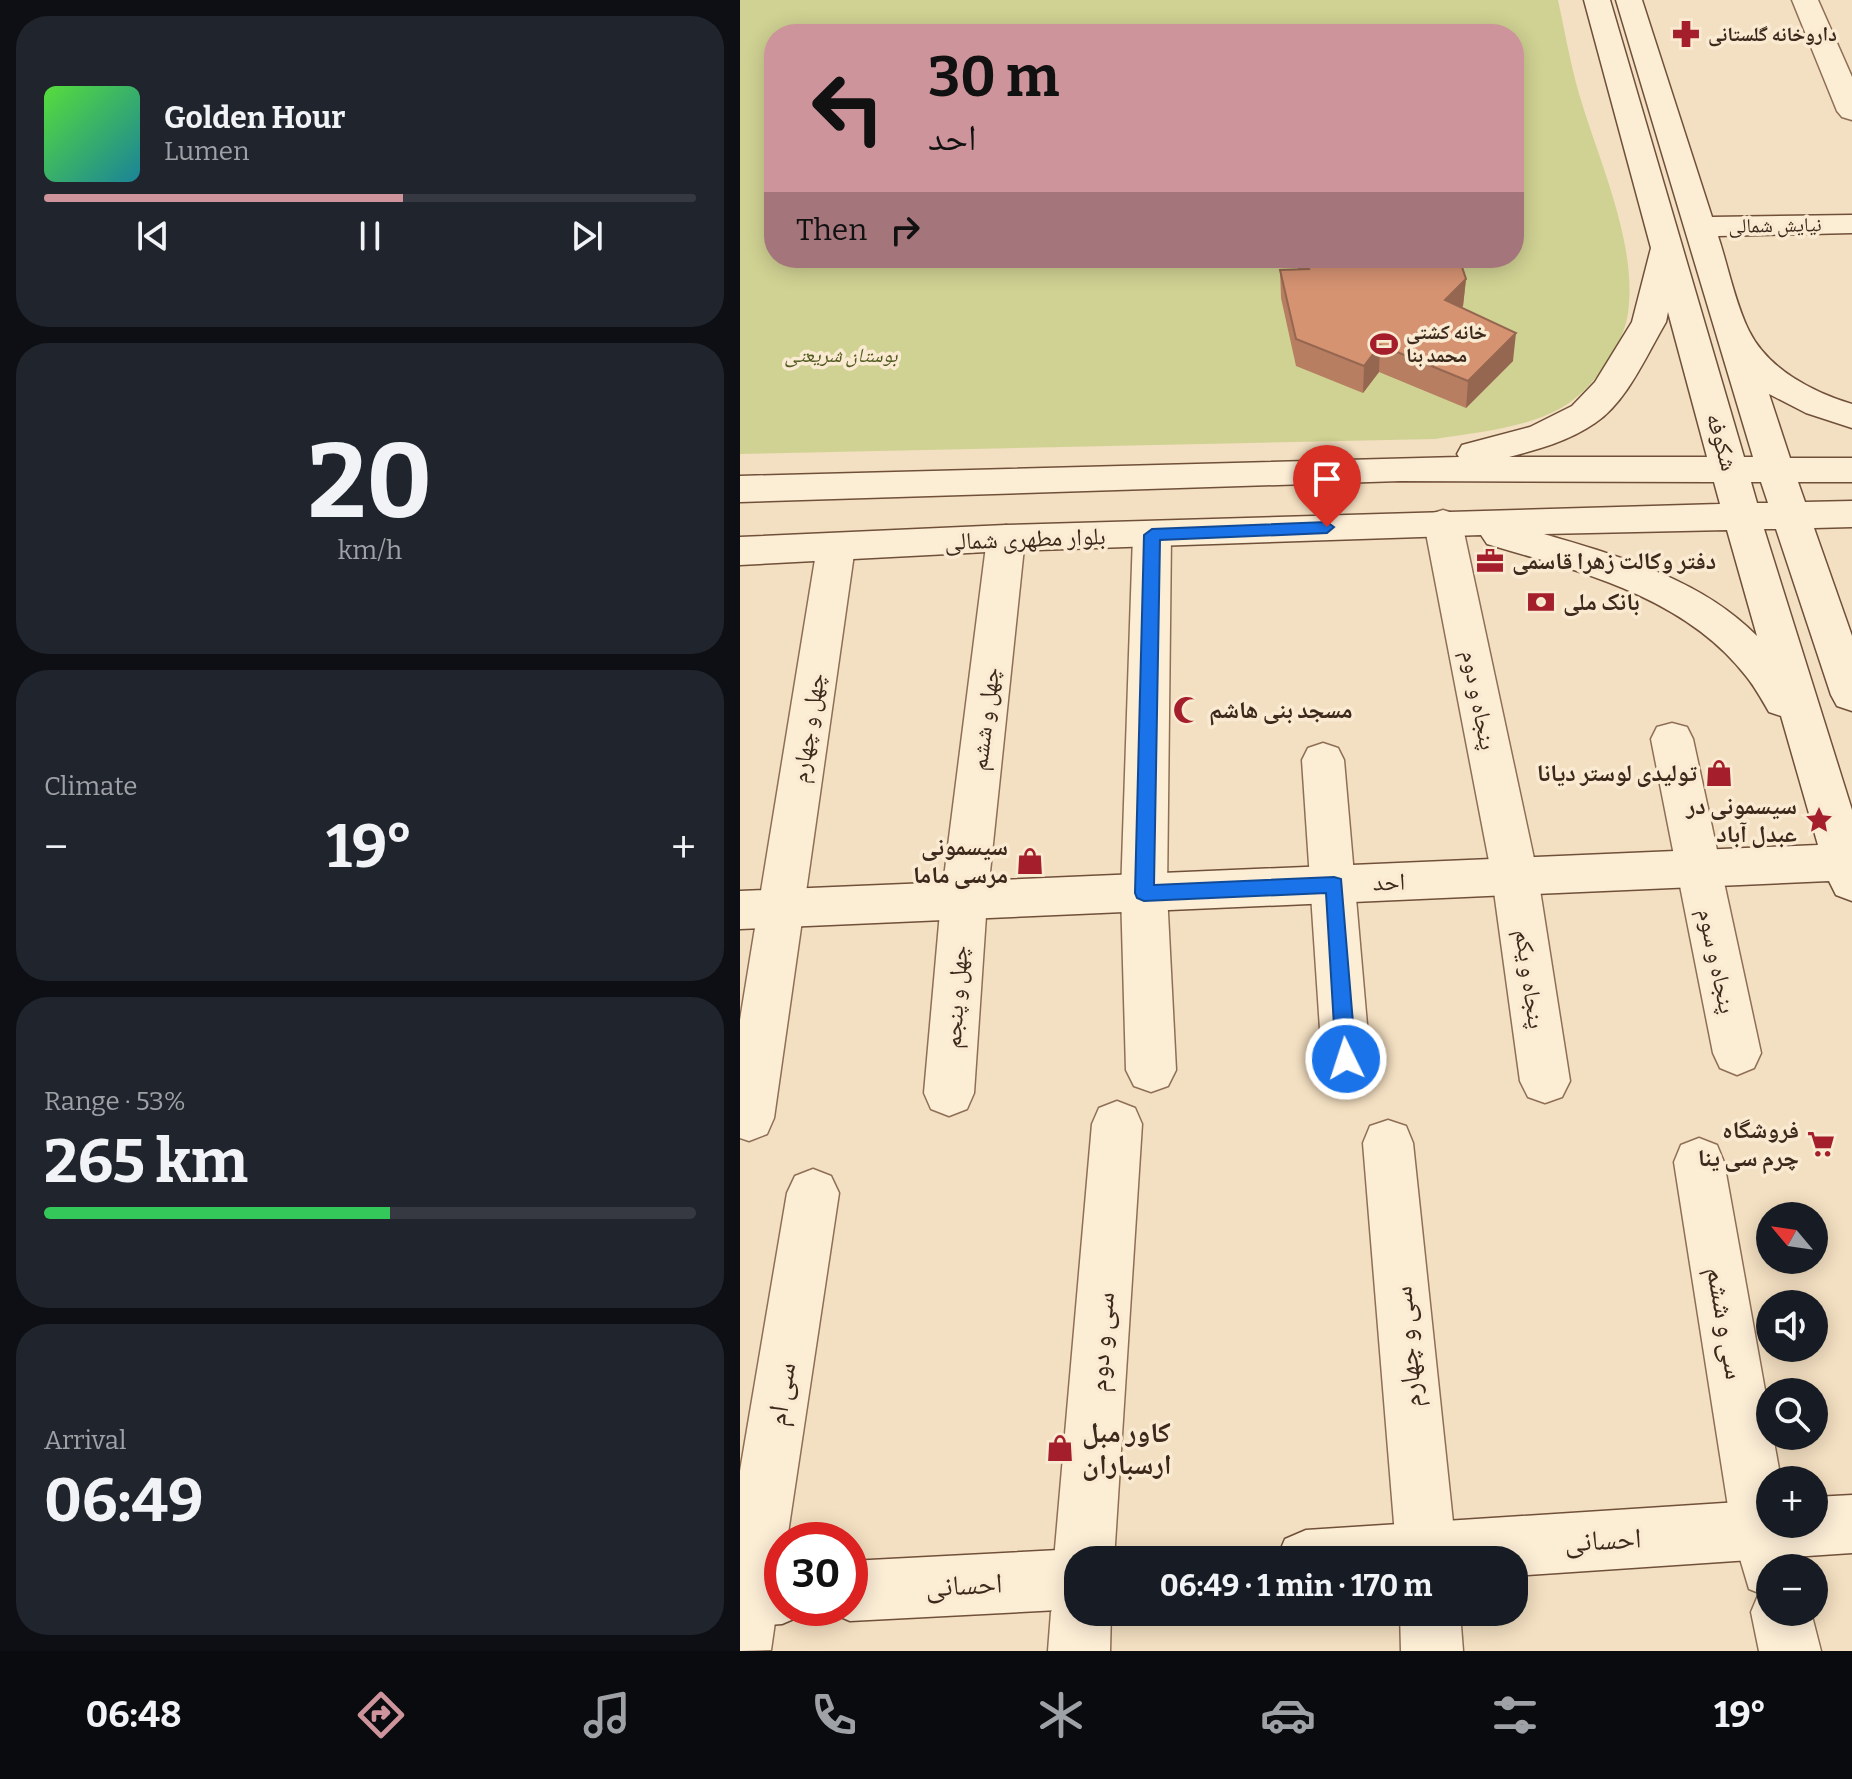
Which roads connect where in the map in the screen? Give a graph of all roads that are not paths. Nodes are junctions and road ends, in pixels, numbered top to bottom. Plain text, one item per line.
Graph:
1 (1597, 0) edge
2 (1629, 0) edge
3 (1805, 0) edge
4 (1852, 111) edge
5 (1852, 224) edge
6 (1699, 227) junction
7 (1665, 249) junction
8 (1725, 311) junction
9 (1852, 416) edge
10 (1400, 469) junction
11 (1730, 469) junction
12 (1775, 469) junction
13 (1852, 470) edge
14 (740, 489) edge
15 (1852, 514) edge
16 (1790, 515) junction
17 (1743, 518) junction
18 (1443, 523) junction
19 (1152, 535) junction
20 (1006, 538) junction
21 (836, 547) junction
22 (740, 551) edge
23 (1852, 695) edge
24 (1672, 739) dead end
25 (1323, 760) dead end
26 (1819, 775) junction
27 (1698, 869) junction
28 (1849, 872) edge
29 (1515, 877) junction
30 (1334, 884) junction
31 (1144, 893) junction
32 (964, 901) junction
33 (760, 910) edge
34 (1737, 1053) dead end
35 (1346, 1059) dead end
36 (1151, 1070) dead end
37 (1545, 1081) dead end
38 (949, 1093) dead end
39 (749, 1118) dead end
40 (1117, 1124) dead end
41 (1388, 1143) dead end
42 (1699, 1162) dead end
43 (813, 1193) dead end
44 (1852, 1524) edge
45 (1085, 1546) edge
46 (1425, 1546) edge
47 (1766, 1550) edge
48 (1528, 1554) edge
49 (1064, 1580) edge
50 (868, 1590) edge
51 (753, 1609) edge
52 (1080, 1626) edge
53 (1431, 1626) edge
54 (1784, 1626) edge
55 (1079, 1651) edge
56 (1432, 1651) edge
57 (1790, 1651) edge

1 - 7 main road, شکوفه
2 - 6 main road, شکوفه
3 - 4 main road
5 - 6 main road, نیایش شمالی
6 - 8 main road, شکوفه
7 - 10 main road
7 - 11 main road, شکوفه
8 - 9 main road
8 - 12 main road, شکوفه
10 - 11 main road
10 - 14 main road
11 - 12 main road
11 - 17 main road, شکوفه
12 - 13 main road
12 - 16 main road, شکوفه
15 - 16 main road, بلوار مطهری شمالی
16 - 17 main road, بلوار مطهری شمالی
16 - 23 main road, شکوفه
17 - 18 main road, بلوار مطهری شمالی
17 - 26 main road, شکوفه
18 - 19 main road, بلوار مطهری شمالی
18 - 26 main road
18 - 29 main road, پنجاه و دوم
19 - 20 main road, بلوار مطهری شمالی
19 - 31 main road
20 - 21 main road, بلوار مطهری شمالی
20 - 32 main road, چهل و ششم
21 - 22 main road, بلوار مطهری شمالی
21 - 33 main road, چهل و چهارم
24 - 27 main road, پنجاه و سوم
25 - 30 main road
26 - 28 main road, شکوفه
27 - 28 main road, احد
27 - 29 main road, احد
27 - 34 main road, پنجاه و سوم
29 - 30 main road, احد
29 - 37 main road, پنجاه و یکم
30 - 31 main road, احد
30 - 35 main road
31 - 32 main road, احد
31 - 36 main road
32 - 33 main road, احد
32 - 38 main road, چهل و پنجم
33 - 39 main road, چهل و چهارم
40 - 45 main road, سی و دوم
41 - 46 main road, سی و چهارم
42 - 47 main road, سی و ششم
43 - 51 main road, سی ام
44 - 47 main road, احسانی
47 - 48 main road, احسانی
49 - 50 main road, احسانی
52 - 55 main road
53 - 56 main road
54 - 57 main road

